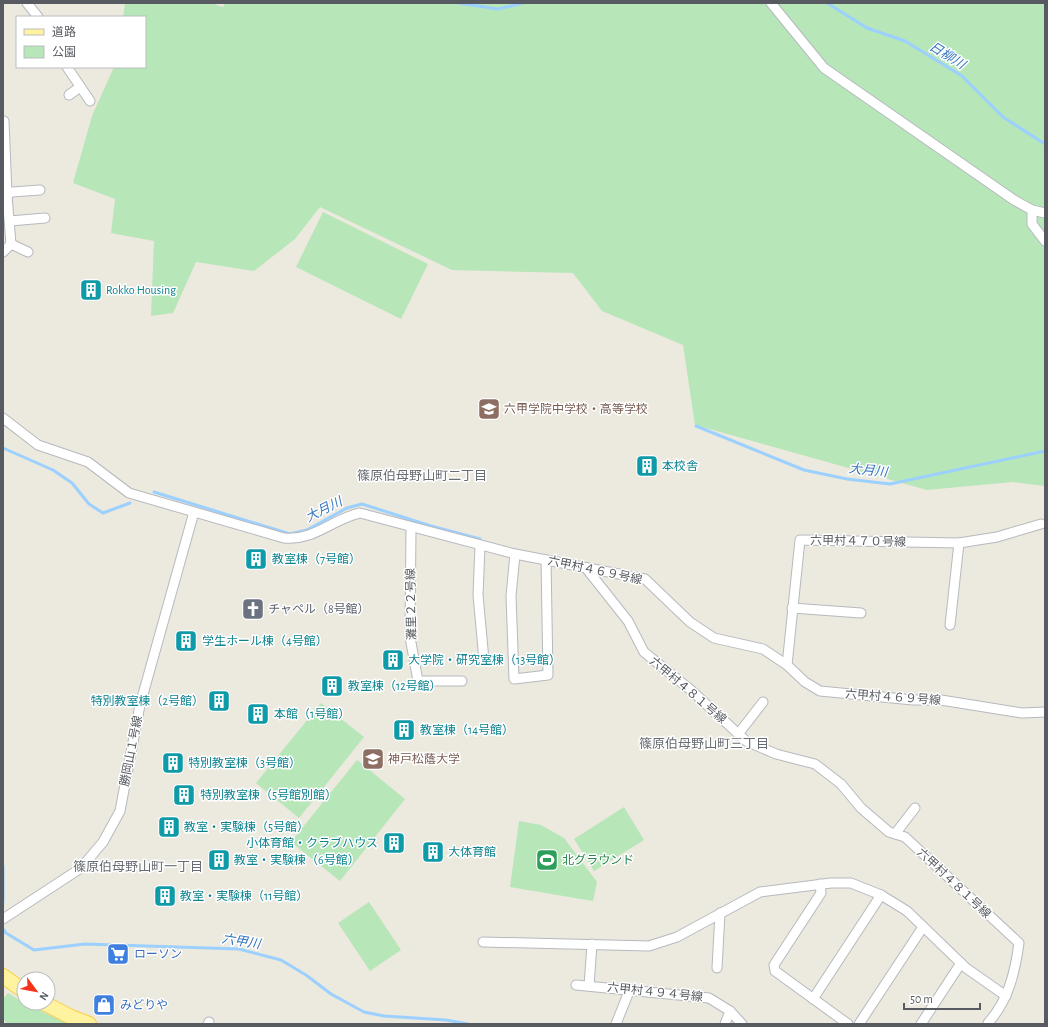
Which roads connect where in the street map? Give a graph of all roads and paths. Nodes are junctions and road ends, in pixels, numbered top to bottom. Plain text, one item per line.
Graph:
1 (27, 3) edge
2 (771, 3) edge
3 (37, 16) edge
4 (68, 68) edge
5 (80, 87) junction
6 (69, 95) dead end
7 (90, 101) dead end
8 (4, 121) dead end
9 (40, 190) dead end
10 (5, 195) edge
11 (1032, 210) junction
12 (1045, 213) edge
13 (45, 218) dead end
14 (10, 221) junction
15 (1045, 241) edge
16 (11, 244) junction
17 (3, 252) edge
18 (28, 252) dead end
19 (3, 418) edge
20 (194, 512) junction
21 (1040, 524) dead end
22 (411, 527) junction
23 (959, 543) junction
24 (480, 546) junction
25 (515, 554) junction
26 (546, 560) junction
27 (586, 568) junction
28 (792, 608) junction
29 (861, 613) dead end
30 (950, 625) dead end
31 (484, 660) dead end
32 (788, 665) junction
33 (462, 681) dead end
34 (763, 702) dead end
35 (1045, 712) edge
36 (739, 733) junction
37 (915, 808) dead end
38 (895, 834) junction
39 (820, 884) junction
40 (880, 895) junction
41 (720, 914) junction
42 (4, 918) edge
43 (923, 927) junction
44 (482, 942) dead end
45 (592, 944) junction
46 (961, 963) junction
47 (717, 968) dead end
48 (3, 976) edge
49 (16, 985) edge
50 (576, 985) dead end
51 (589, 986) junction
52 (630, 989) junction
53 (1006, 996) junction
54 (812, 999) junction
55 (56, 1009) edge
56 (730, 1012) junction
57 (988, 1023) edge
58 (89, 1024) edge
59 (616, 1024) edge
60 (726, 1024) edge
61 (742, 1024) edge
62 (848, 1024) edge
63 (859, 1024) edge
64 (921, 1024) edge

1 - 3 street
2 - 11 street
4 - 5 street
5 - 6 street
5 - 7 street
8 - 10 street
9 - 10 street
10 - 14 street
11 - 12 street
11 - 15 street
13 - 14 street
14 - 16 street
16 - 17 street
16 - 18 street
19 - 20 street, 六甲村４６９号線
20 - 22 street, 六甲村４６９号線
20 - 42 street, 勝岡山１号線
21 - 23 street, 六甲村４７０号線
22 - 24 street, 六甲村４６９号線
22 - 33 street, 灘里２２号線
23 - 28 street, 六甲村４７０号線
23 - 30 street
24 - 25 street, 六甲村４６９号線
24 - 31 street
25 - 26 street, 六甲村４６９号線
25 - 26 street
26 - 27 street, 六甲村４６９号線
27 - 32 street, 六甲村４６９号線
27 - 36 street, 六甲村４８１号線
28 - 29 street
28 - 32 street, 六甲村４７０号線
32 - 35 street, 六甲村４６９号線
34 - 36 street
36 - 38 street, 六甲村４８１号線
37 - 38 street
38 - 53 street, 六甲村４８１号線
39 - 40 street
39 - 41 street
39 - 54 street
40 - 43 street
40 - 54 street
41 - 45 street
41 - 47 street
43 - 46 street
43 - 63 street
44 - 45 street
45 - 51 street
46 - 53 street
46 - 64 street
48 - 49 main road
50 - 51 street, 六甲村４９４号線
51 - 52 street, 六甲村４９４号線
52 - 56 street, 六甲村４９４号線
52 - 59 street
53 - 57 street
54 - 62 street
55 - 58 main road
56 - 60 street
56 - 61 street, 六甲村４９４号線

